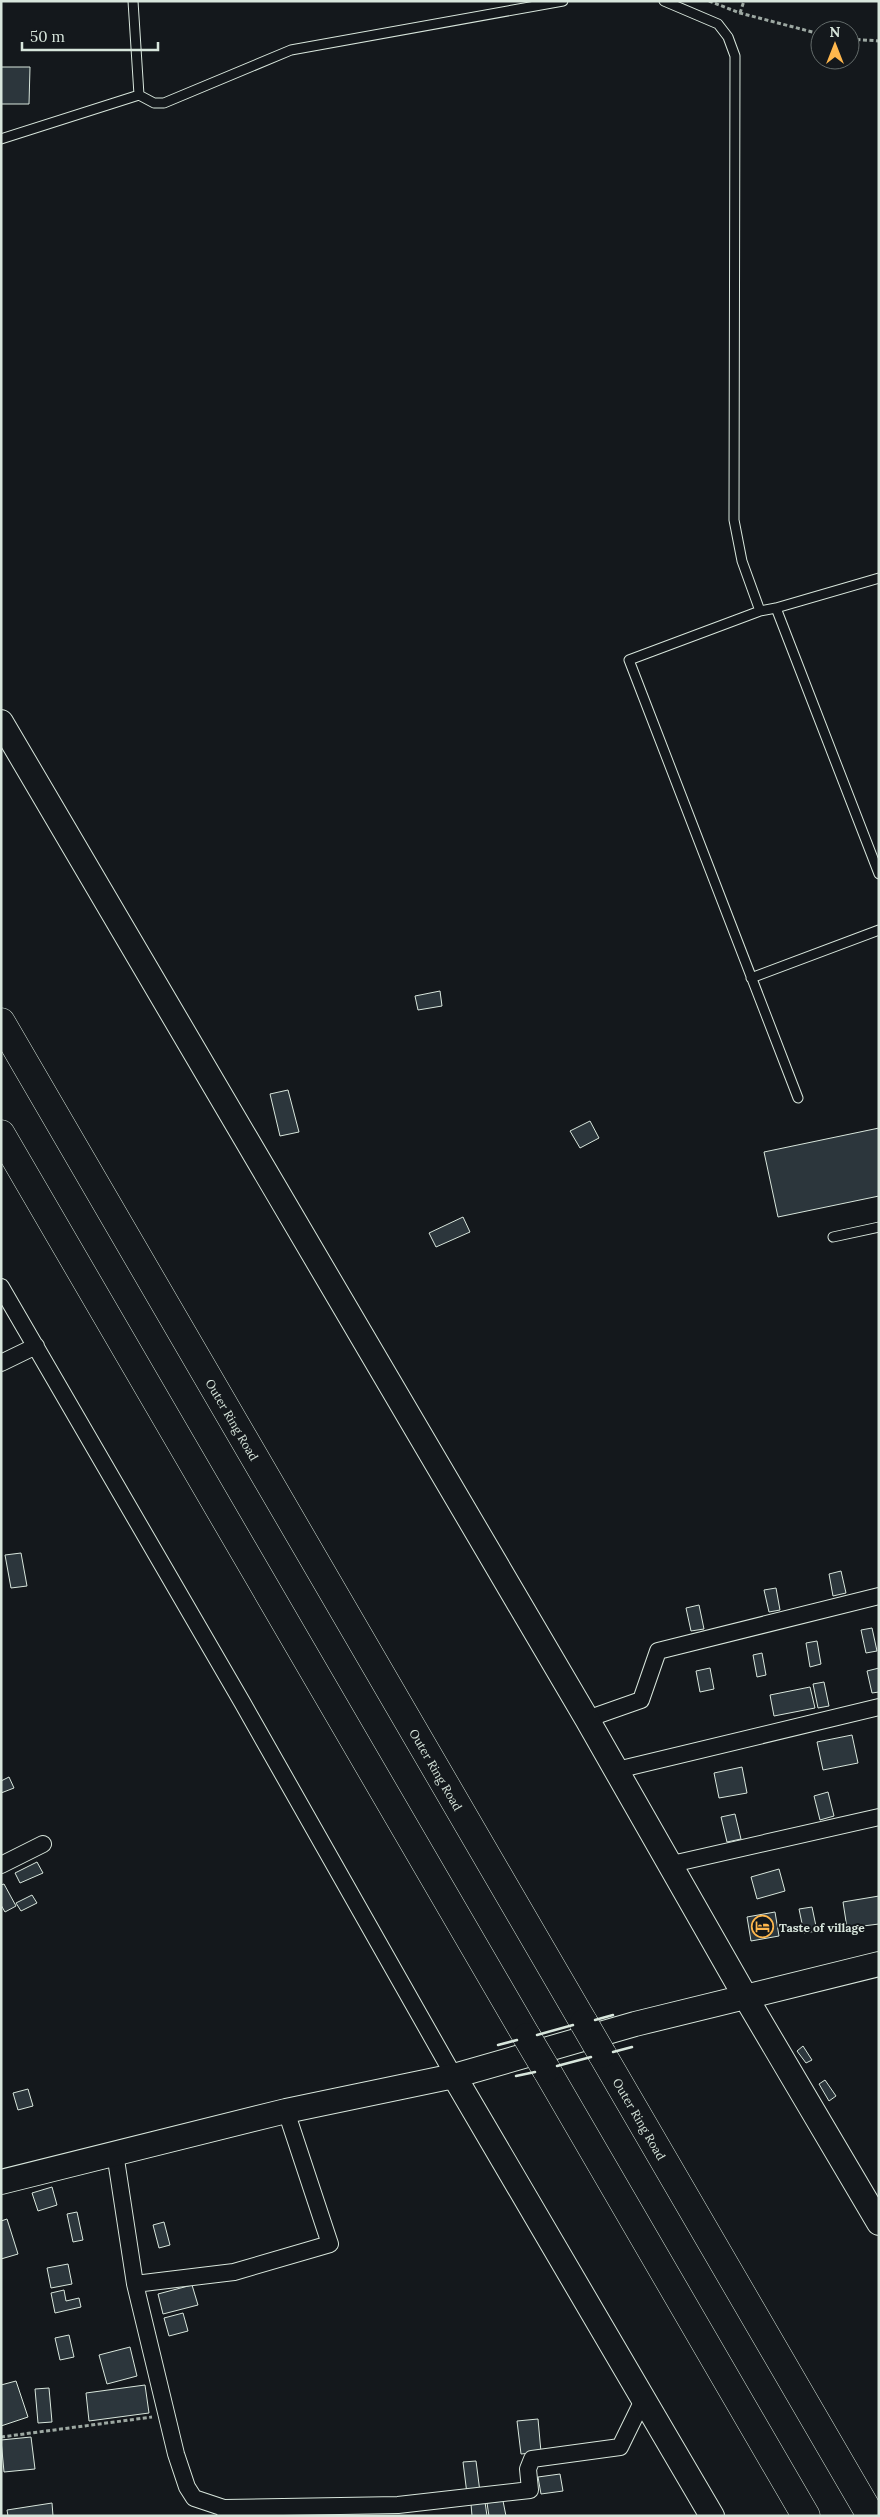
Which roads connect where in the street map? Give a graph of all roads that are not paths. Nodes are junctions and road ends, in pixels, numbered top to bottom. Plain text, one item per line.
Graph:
1 (133, 1) edge
2 (563, 1) edge
3 (664, 1) edge
4 (139, 95) junction
5 (1, 139) edge
6 (879, 578) edge
7 (776, 608) junction
8 (760, 611) junction
9 (1, 722) edge
10 (879, 874) edge
11 (879, 930) edge
12 (752, 978) junction
13 (1, 1022) edge
14 (798, 1098) dead end
15 (1, 1134) edge
16 (879, 1227) edge
17 (833, 1237) dead end
18 (1, 1287) edge
19 (36, 1346) junction
20 (1, 1364) edge
21 (879, 1596) edge
22 (879, 1707) edge
23 (587, 1719) junction
24 (617, 1770) junction
25 (879, 1817) edge
26 (44, 1844) dead end
27 (672, 1864) junction
28 (1, 1865) edge
29 (879, 1964) edge
30 (745, 1996) junction
31 (454, 2076) junction
32 (286, 2111) junction
33 (115, 2153) junction
34 (1, 2182) edge
35 (879, 2223) edge
36 (136, 2284) junction
37 (644, 2398) junction
38 (225, 2512) edge
39 (712, 2516) edge
40 (806, 2516) edge
41 (871, 2516) edge

1 - 4 lane
2 - 4 lane
3 - 8 lane
4 - 5 lane
6 - 7 lane
7 - 8 lane
7 - 10 lane
8 - 12 lane
9 - 23 main road
11 - 12 lane
12 - 14 lane
13 - 41 highway, Outer Ring Road, bridge
15 - 40 highway, bridge
16 - 17 lane
18 - 19 street
19 - 20 street
19 - 31 street
21 - 23 street
22 - 24 street
23 - 24 main road
24 - 27 main road
25 - 27 street
26 - 28 street
27 - 30 main road
29 - 30 main road
30 - 31 main road
30 - 35 main road
31 - 32 main road
31 - 37 main road
32 - 33 main road
32 - 36 street
33 - 34 main road
33 - 36 street
36 - 38 street
37 - 38 street
37 - 39 main road

